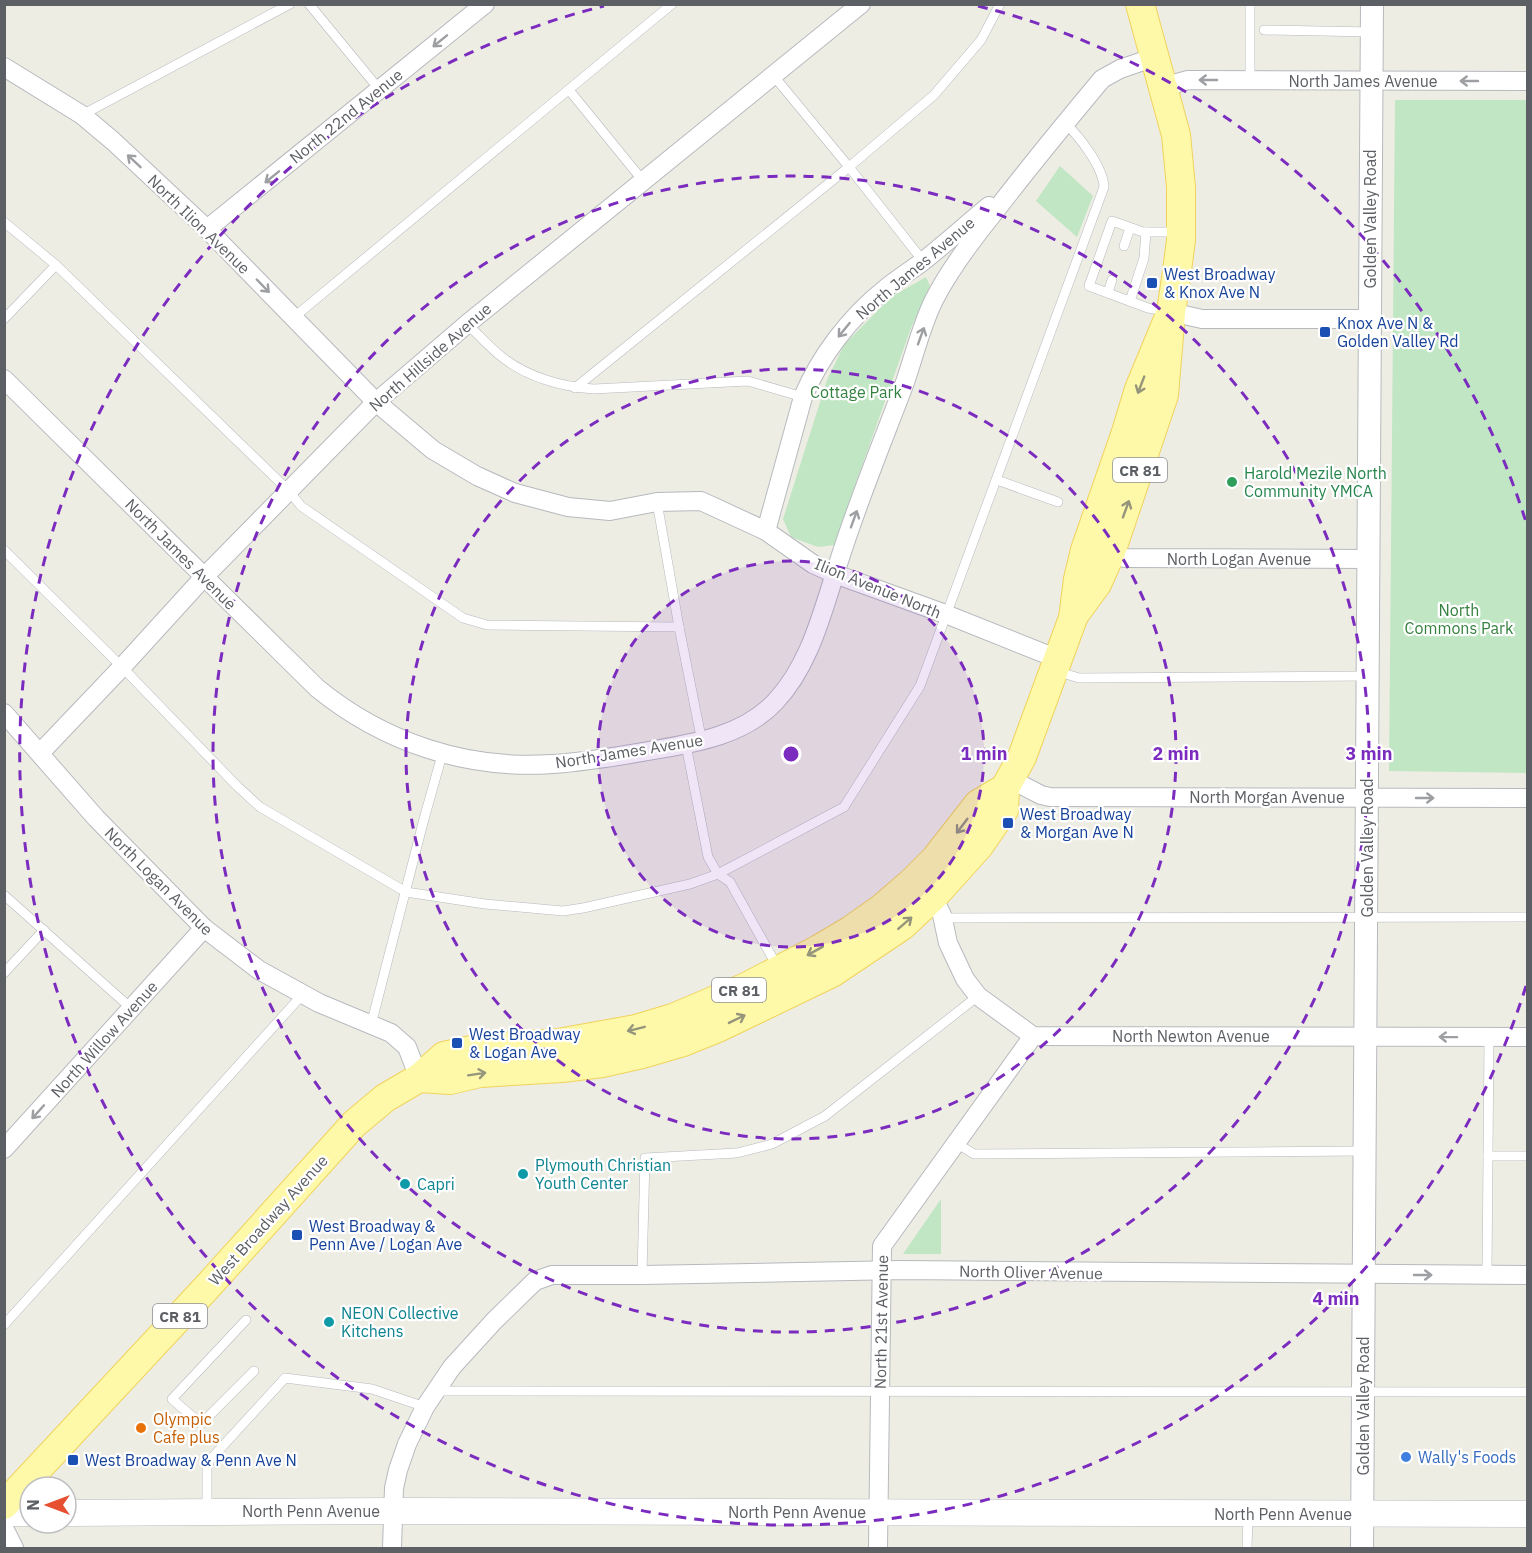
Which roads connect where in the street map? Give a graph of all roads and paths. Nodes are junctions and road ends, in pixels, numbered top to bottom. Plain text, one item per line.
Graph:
1 (290, 4) edge
2 (309, 4) edge
3 (485, 4) edge
4 (672, 4) edge
5 (861, 4) edge
6 (1000, 4) edge
7 (1140, 4) edge
8 (1250, 4) edge
9 (1372, 4) edge
10 (1264, 30) dead end
11 (1372, 32) junction
12 (1155, 57) junction
13 (4, 67) edge
14 (773, 75) junction
15 (1250, 81) junction
16 (1371, 81) junction
17 (1527, 81) edge
18 (1163, 87) junction
19 (379, 89) junction
20 (569, 90) junction
21 (82, 115) junction
22 (1065, 123) junction
23 (849, 167) junction
24 (644, 182) junction
25 (1016, 184) junction
26 (4, 222) edge
27 (1130, 228) junction
28 (207, 229) junction
29 (1146, 232) junction
30 (1180, 232) junction
31 (1124, 246) dead end
32 (923, 261) junction
33 (56, 265) junction
34 (1112, 280) dead end
35 (1108, 293) junction
36 (1130, 301) junction
37 (1171, 312) junction
38 (4, 318) edge
39 (293, 318) junction
40 (1370, 319) junction
41 (467, 324) junction
42 (4, 379) edge
43 (575, 388) junction
44 (803, 397) junction
45 (376, 402) junction
46 (997, 480) junction
47 (289, 491) junction
48 (657, 502) junction
49 (1058, 502) dead end
50 (766, 531) junction
51 (4, 550) edge
52 (1110, 555) junction
53 (1368, 559) junction
54 (835, 574) junction
55 (204, 577) junction
56 (948, 615) junction
57 (1073, 618) junction
58 (679, 627) junction
59 (1056, 665) junction
60 (122, 667) junction
61 (1368, 676) junction
62 (4, 713) edge
63 (694, 743) junction
64 (40, 753) junction
65 (442, 755) junction
66 (1007, 783) junction
67 (1367, 798) junction
68 (1527, 798) edge
69 (718, 874) junction
70 (406, 892) junction
71 (4, 895) edge
72 (937, 908) junction
73 (1366, 916) junction
74 (1527, 916) edge
75 (204, 928) junction
76 (44, 930) junction
77 (779, 970) junction
78 (4, 973) edge
79 (303, 994) junction
80 (978, 996) junction
81 (132, 1009) junction
82 (371, 1025) junction
83 (678, 1030) junction
84 (1033, 1036) junction
85 (1366, 1037) junction
86 (1489, 1037) junction
87 (1527, 1037) edge
88 (419, 1078) junction
89 (956, 1143) junction
90 (4, 1149) edge
91 (1365, 1151) junction
92 (1488, 1156) junction
93 (1527, 1156) edge
94 (880, 1270) junction
95 (642, 1275) junction
96 (1364, 1275) junction
97 (1487, 1275) junction
98 (1527, 1275) edge
99 (246, 1320) dead end
100 (4, 1325) edge
101 (254, 1371) dead end
102 (436, 1391) junction
103 (1363, 1391) junction
104 (880, 1392) junction
105 (1527, 1392) edge
106 (425, 1407) junction
107 (4, 1505) edge
108 (392, 1511) junction
109 (207, 1512) junction
110 (879, 1512) junction
111 (78, 1513) edge
112 (1248, 1514) junction
113 (1363, 1514) junction
114 (1527, 1514) edge
115 (4, 1528) edge
116 (14, 1548) edge
117 (392, 1548) edge
118 (879, 1548) edge
119 (1247, 1548) edge
120 (1362, 1548) edge

1 - 21 lane
2 - 19 lane
3 -> 19 street, North 22nd Avenue
4 - 20 lane
5 - 14 street, North Hillside Avenue
6 - 23 lane
7 - 12 main road, CR 81
8 - 15 lane
9 - 11 street, Golden Valley Road
10 - 11 lane
11 - 16 street, Golden Valley Road
12 - 18 main road, CR 81
12 - 22 street, North James Avenue
13 - 21 street, North Ilion Avenue
14 - 23 lane
14 - 24 street, North Hillside Avenue
15 - 16 street, North James Avenue
15 -> 18 street, North James Avenue
17 -> 16 street, North James Avenue
16 - 40 street, Golden Valley Road
18 - 30 main road, CR 81
19 -> 28 street, North 22nd Avenue
20 - 24 lane
20 - 39 lane
28 -> 21 street, North Ilion Avenue
22 - 25 street, North James Avenue
22 - 46 lane
23 - 32 lane
23 - 43 lane
24 - 41 street, North Hillside Avenue
25 - 32 street, North James Avenue
54 -> 25 street, North James Avenue
26 - 33 lane
27 - 29 lane
27 - 31 lane
27 - 35 lane
28 -> 39 street, North Ilion Avenue
29 - 30 lane
29 - 36 lane
30 - 37 main road, CR 81
32 -> 44 street, North James Avenue
33 - 38 lane
33 - 47 lane
34 - 35 lane
35 - 36 lane
36 - 37 lane
37 - 40 street
52 -> 37 main road, CR 81
37 -> 57 main road, CR 81
39 - 45 street, North Ilion Avenue
40 - 53 street, Golden Valley Road
41 - 43 lane
41 - 45 street, North Hillside Avenue
42 - 55 street, North James Avenue
43 - 44 lane
44 - 50 street, North James Avenue
45 - 47 street, North Hillside Avenue
45 - 48 street, Ilion Avenue North
46 - 49 lane
46 - 56 lane
47 - 55 street, North Hillside Avenue
47 - 58 lane
48 - 50 street, Ilion Avenue North
48 - 58 lane
50 - 54 street, Ilion Avenue North
51 - 60 lane
52 - 53 street, North Logan Avenue
52 - 57 main road, CR 81
53 - 61 street, Golden Valley Road
54 - 56 street, Ilion Avenue North
54 - 63 street, North James Avenue
55 - 60 street, North Hillside Avenue
55 - 65 street, North James Avenue
56 - 59 street, Ilion Avenue North
56 - 69 lane
57 - 59 main road, CR 81
58 - 63 lane
59 - 61 lane
59 - 66 main road, CR 81
60 - 64 street, North Hillside Avenue
60 - 70 lane
61 - 67 street, Golden Valley Road
62 - 64 street, North Logan Avenue
63 - 65 street, North James Avenue
63 - 69 lane
64 - 75 street, North Logan Avenue
65 - 70 lane
66 - 67 street, North Morgan Avenue
66 - 72 main road, CR 81
66 -> 77 main road, CR 81
67 -> 68 street, North Morgan Avenue
67 - 73 street, Golden Valley Road
69 - 70 lane
69 - 77 lane
70 - 82 lane
71 - 76 lane
72 - 73 lane
72 - 80 street
83 -> 72 main road, CR 81
73 - 74 lane
73 - 85 street, Golden Valley Road
75 - 79 street, North Logan Avenue
75 - 81 street, North Willow Avenue
76 - 78 lane
76 - 81 lane
77 - 83 main road, CR 81
79 - 82 street, North Logan Avenue
79 - 100 lane
80 - 84 street
80 - 95 lane
81 -> 90 street, North Willow Avenue
82 - 88 street, North Logan Avenue
83 - 88 main road, CR 81
84 - 85 street, North Newton Avenue
84 - 89 street, North 21st Avenue
86 -> 85 street, North Newton Avenue
85 - 91 street, Golden Valley Road
86 - 87 street, North Newton Avenue
86 - 92 lane
88 - 107 main road, West Broadway Avenue / CR 81
89 - 91 lane
89 - 94 street, North 21st Avenue
91 - 96 street, Golden Valley Road
92 - 93 lane
92 - 97 lane
94 - 95 street, North Oliver Avenue
94 - 96 street, North Oliver Avenue
94 - 104 street, North 21st Avenue
95 - 102 street, North Oliver Avenue
96 -> 97 street, North Oliver Avenue
96 - 103 street, Golden Valley Road
97 - 98 street, North Oliver Avenue
99 - 101 lane
102 - 104 lane
102 - 106 street
103 - 104 lane
103 - 105 lane
103 - 113 street, Golden Valley Road
104 - 110 street, North 21st Avenue
106 - 108 street
106 - 109 lane
108 - 109 main road, North Penn Avenue
108 - 110 main road, North Penn Avenue
108 - 117 street
109 - 111 main road, North Penn Avenue
110 - 112 main road, North Penn Avenue
110 - 118 street, North 21st Avenue
112 - 113 main road, North Penn Avenue
112 - 119 lane
113 - 114 main road, North Penn Avenue
113 - 120 street, Golden Valley Road
115 - 116 street

